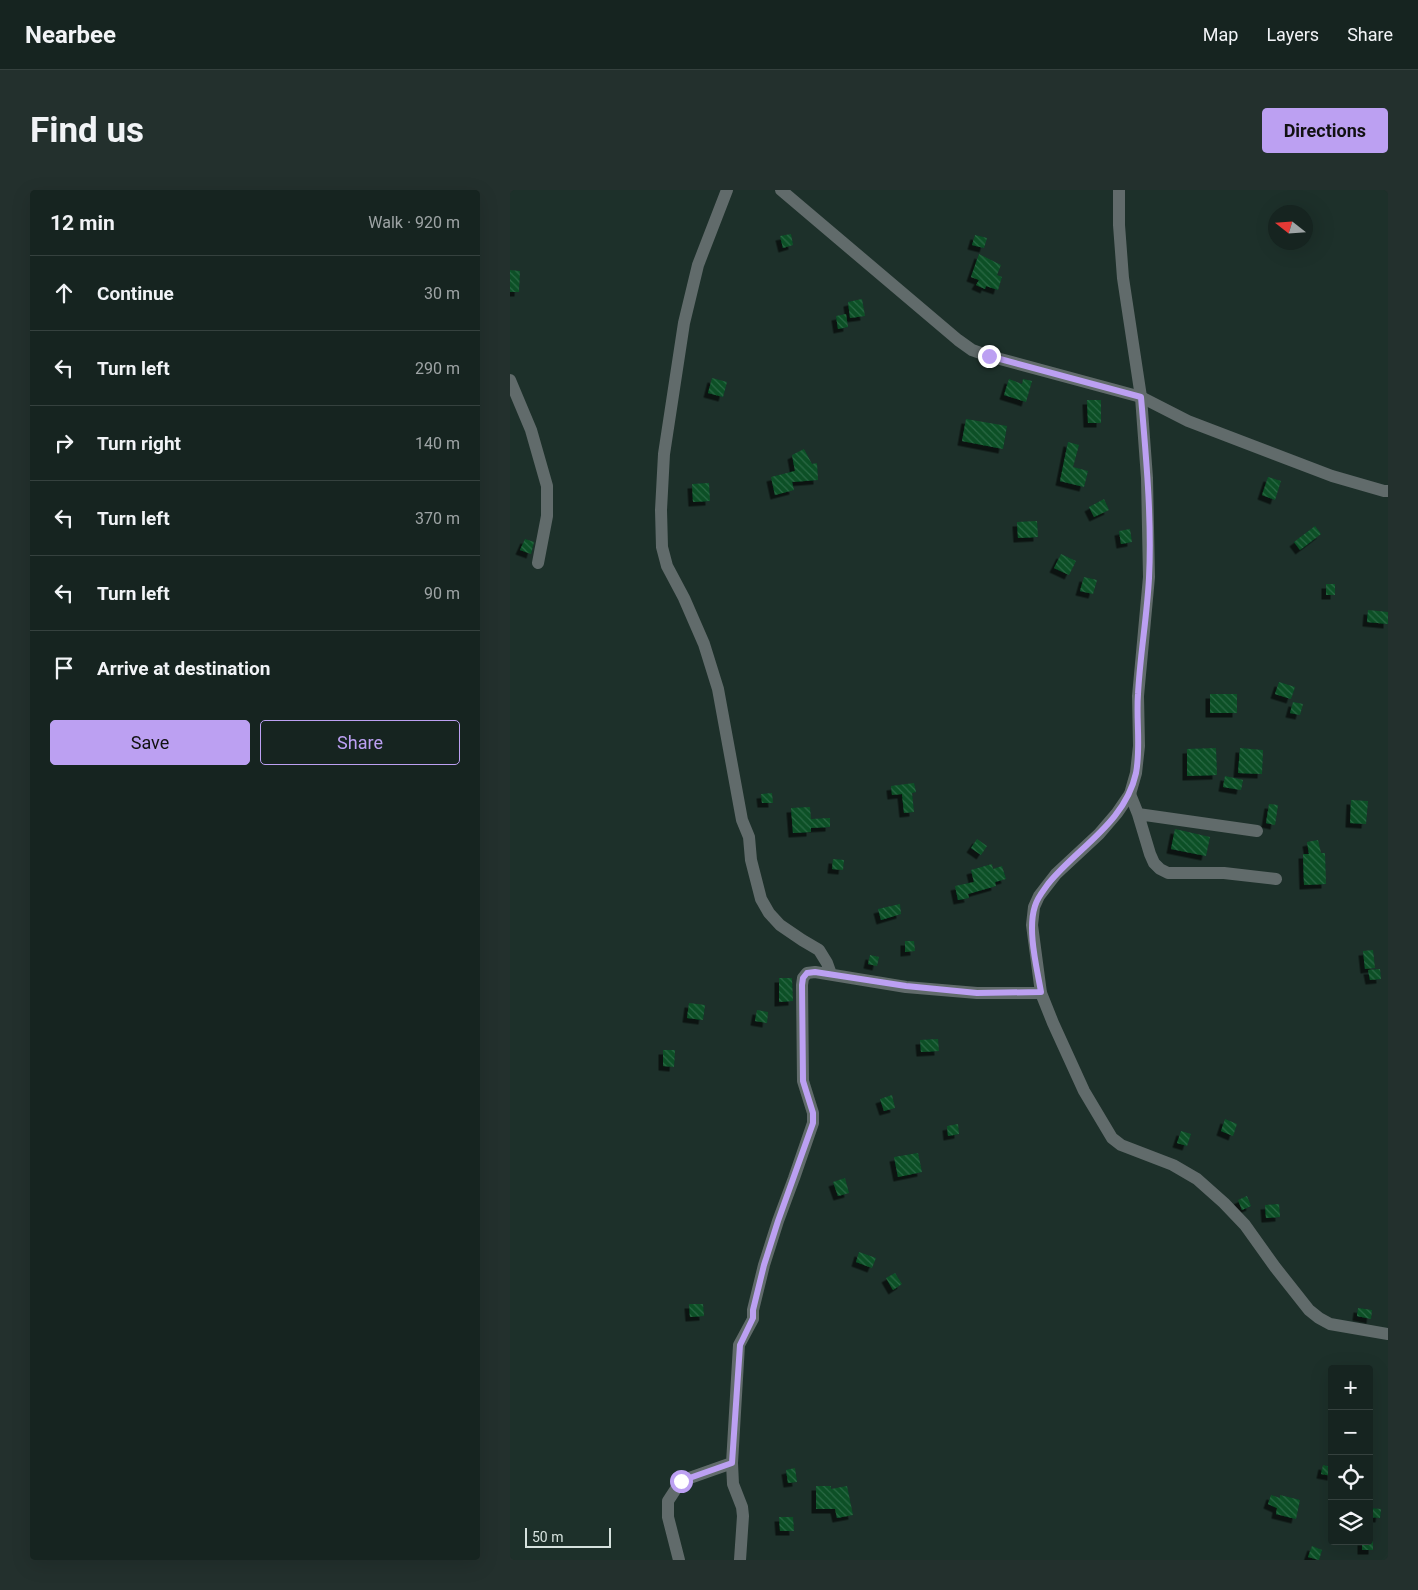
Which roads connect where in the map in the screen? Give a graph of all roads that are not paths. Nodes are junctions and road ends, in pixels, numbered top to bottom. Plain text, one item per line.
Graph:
1 (728, 190) edge
2 (781, 190) edge
3 (1119, 190) edge
4 (510, 380) edge
5 (1141, 397) junction
6 (1388, 491) edge
7 (538, 563) dead end
8 (1130, 794) junction
9 (1138, 814) junction
10 (1257, 831) dead end
11 (1276, 880) dead end
12 (831, 974) junction
13 (1041, 992) junction
14 (1388, 1334) edge
15 (732, 1463) junction
16 (679, 1560) edge
17 (740, 1560) edge

1 - 12 street
2 - 5 street
3 - 5 street
4 - 7 street
5 - 6 street
5 - 8 street
8 - 9 street
8 - 13 street
9 - 10 street
9 - 11 street
12 - 13 street
12 - 15 street
13 - 14 street
15 - 16 street
15 - 17 street

